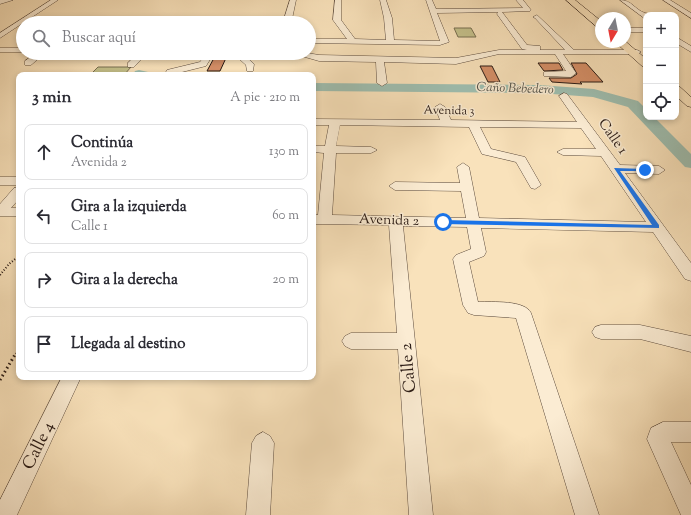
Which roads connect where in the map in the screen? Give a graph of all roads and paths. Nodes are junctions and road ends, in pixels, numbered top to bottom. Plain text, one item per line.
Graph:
1 (10, 0) edge
2 (47, 0) edge
3 (55, 0) edge
4 (62, 0) edge
5 (293, 0) edge
6 (338, 0) edge
7 (383, 0) edge
8 (429, 0) edge
9 (519, 0) edge
10 (570, 0) edge
11 (575, 0) edge
12 (622, 0) edge
13 (666, 0) edge
14 (1, 3) edge
15 (435, 11) junction
16 (500, 14) dead end
17 (643, 15) edge
18 (679, 15) edge
19 (28, 16) edge
20 (31, 16) edge
21 (38, 16) edge
22 (289, 16) edge
23 (691, 16) edge
24 (537, 17) dead end
25 (595, 17) edge
26 (595, 21) edge
27 (16, 25) edge
28 (8, 26) junction
29 (16, 27) edge
30 (0, 29) edge
31 (631, 30) edge
32 (643, 30) edge
33 (0, 36) edge
34 (316, 41) edge
35 (352, 41) junction
36 (679, 41) edge
37 (0, 42) edge
38 (390, 42) junction
39 (628, 48) edge
40 (630, 48) edge
41 (569, 49) junction
42 (0, 50) edge
43 (16, 50) edge
44 (691, 50) edge
45 (557, 52) junction
46 (634, 52) junction
47 (316, 56) edge
48 (643, 58) edge
49 (340, 59) junction
50 (380, 59) junction
51 (500, 59) dead end
52 (32, 60) edge
53 (136, 60) edge
54 (206, 60) edge
55 (245, 60) edge
56 (450, 60) junction
57 (563, 60) junction
58 (643, 61) edge
59 (28, 63) dead end
60 (131, 65) dead end
61 (372, 67) dead end
62 (250, 69) dead end
63 (170, 72) dead end
64 (455, 72) dead end
65 (547, 74) dead end
66 (382, 83) dead end
67 (679, 88) edge
68 (679, 93) edge
69 (564, 96) dead end
70 (691, 98) edge
71 (691, 103) edge
72 (440, 107) dead end
73 (316, 122) edge
74 (335, 123) junction
75 (447, 124) junction
76 (473, 124) junction
77 (585, 125) junction
78 (316, 149) edge
79 (330, 150) junction
80 (370, 150) dead end
81 (563, 152) dead end
82 (605, 153) junction
83 (464, 167) dead end
84 (616, 169) junction
85 (659, 170) dead end
86 (0, 181) edge
87 (16, 181) edge
88 (535, 185) dead end
89 (395, 186) dead end
90 (467, 187) junction
91 (16, 194) edge
92 (0, 212) edge
93 (16, 212) edge
94 (319, 218) edge
95 (396, 221) junction
96 (474, 223) junction
97 (657, 227) junction
98 (16, 258) edge
99 (689, 269) edge
100 (0, 275) edge
101 (601, 332) dead end
102 (352, 341) dead end
103 (406, 341) junction
104 (691, 344) edge
105 (16, 353) edge
106 (0, 380) edge
107 (71, 380) edge
108 (691, 432) edge
109 (263, 443) dead end
110 (691, 510) edge
111 (0, 515) edge
112 (6, 515) edge
113 (258, 515) edge
114 (421, 515) edge
115 (587, 515) edge

1 - 14 street
2 - 19 street
3 - 20 street
4 - 21 street
5 - 22 street
6 - 35 street
7 - 38 street
8 - 15 street
9 - 15 street
10 - 26 main road
11 - 25 main road
12 - 17 street
13 - 23 street
15 - 38 street
16 - 41 street
18 - 23 street
24 - 41 street
27 - 28 street
28 - 30 street
28 - 33 street
29 - 37 street
31 - 32 street
34 - 35 street
35 - 38 street
36 - 44 street
39 - 46 main road
40 - 46 main road
41 - 45 street
41 - 46 street
42 - 43 street
45 - 56 street
45 - 57 street
46 - 48 main road
46 - 58 main road
47 - 49 street
49 - 50 street
49 - 61 street
50 - 56 street
50 - 66 street
51 - 57 street
52 - 59 street
53 - 60 street
54 - 63 street
55 - 62 street
56 - 64 street
57 - 65 street
67 - 70 main road
68 - 71 main road
69 - 77 street, Calle 1
72 - 75 street
73 - 74 street, Avenida 3
74 - 75 street, Avenida 3
74 - 79 street
75 - 76 street, Avenida 3
76 - 77 street, Avenida 3
76 - 88 street
77 - 82 street, Calle 1
78 - 79 street
79 - 80 street
79 - 94 street
81 - 82 street
82 - 84 street, Calle 1
83 - 90 street
84 - 85 street
84 - 97 street, Calle 1
86 - 87 street
89 - 90 street
90 - 96 street
91 - 92 street
92 - 93 street
94 - 95 street, Avenida 2
95 - 96 street, Avenida 2
95 - 103 street, Calle 2
96 - 97 street, Avenida 2
96 - 115 street
97 - 99 street, Calle 1
98 - 100 path
101 - 104 street
102 - 103 street
103 - 114 street, Calle 2
105 - 106 path
107 - 112 street, Calle 4
108 - 110 street
109 - 113 street
111 - 112 street

